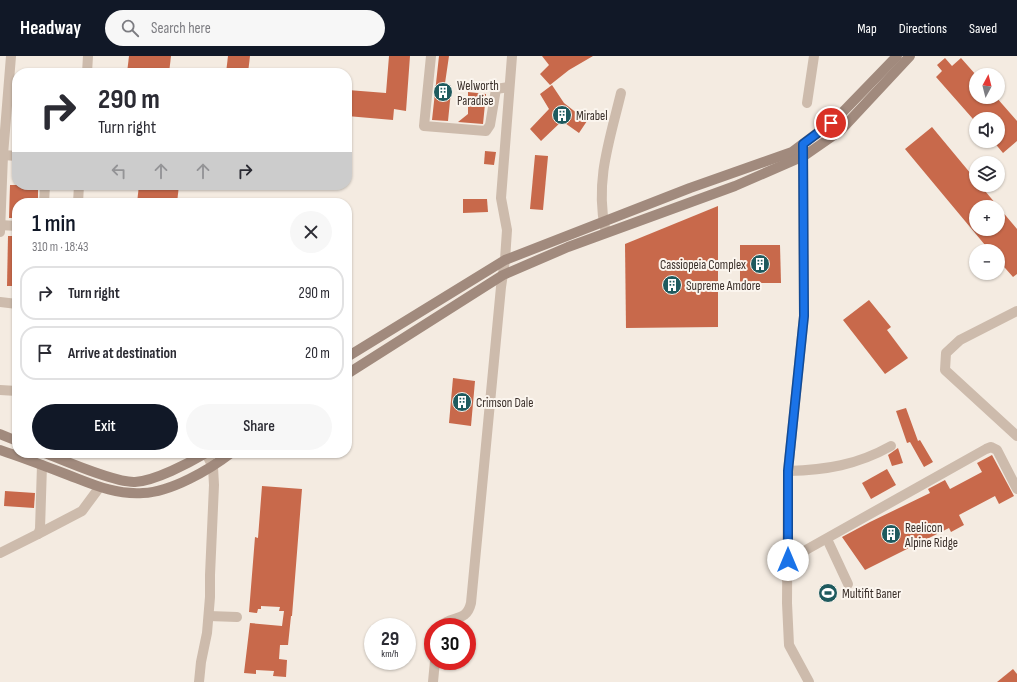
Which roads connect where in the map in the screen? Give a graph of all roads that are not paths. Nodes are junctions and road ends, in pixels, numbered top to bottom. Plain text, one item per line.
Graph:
1 (11, 56) edge
2 (88, 56) edge
3 (431, 56) edge
4 (512, 56) edge
5 (814, 56) edge
6 (897, 56) edge
7 (910, 56) edge
8 (87, 68) edge
9 (509, 87) junction
10 (621, 93) dead end
11 (12, 102) edge
12 (807, 104) dead end
13 (803, 144) junction
14 (3, 156) junction
15 (12, 156) edge
16 (804, 156) junction
17 (603, 221) junction
18 (0, 225) edge
19 (12, 226) edge
20 (0, 232) edge
21 (606, 234) junction
22 (505, 260) junction
23 (503, 275) junction
24 (0, 302) edge
25 (12, 303) edge
26 (1017, 311) edge
27 (352, 354) edge
28 (352, 371) edge
29 (0, 390) edge
30 (12, 391) edge
31 (0, 434) edge
32 (1017, 436) edge
33 (12, 439) edge
34 (890, 446) dead end
35 (0, 450) edge
36 (12, 454) edge
37 (22, 458) edge
38 (59, 458) edge
39 (197, 458) edge
40 (208, 458) edge
41 (225, 458) edge
42 (42, 465) junction
43 (213, 467) junction
44 (788, 471) junction
45 (99, 488) junction
46 (1017, 488) edge
47 (38, 534) junction
48 (827, 539) junction
49 (0, 553) edge
50 (788, 560) junction
51 (848, 584) dead end
52 (209, 616) junction
53 (237, 617) dead end
54 (462, 618) edge
55 (434, 670) edge
56 (199, 682) edge
57 (432, 682) edge
58 (809, 682) edge

1 - 11 street
2 - 8 street
3 - 9 street
4 - 9 street
5 - 12 street
6 - 13 street
7 - 16 street
9 - 22 street
10 - 17 street
11 - 14 street
13 - 16 street
13 - 17 street
14 - 15 street
14 - 18 street
16 - 21 street
16 - 44 street
17 - 21 street
17 - 22 street
18 - 19 street
18 - 20 street
21 - 23 street
22 - 23 street
22 - 27 street
23 - 28 street
23 - 54 street
24 - 25 street
26 - 32 street
29 - 30 street
31 - 33 street
34 - 44 street
35 - 36 street
37 - 42 street
38 - 39 street
40 - 43 street
41 - 43 street
42 - 45 street
42 - 47 street
43 - 45 street
43 - 52 street
44 - 50 street
45 - 47 street
46 - 48 street
47 - 49 street
48 - 50 street
48 - 51 street
50 - 58 street
52 - 53 street
52 - 56 street
55 - 57 street

